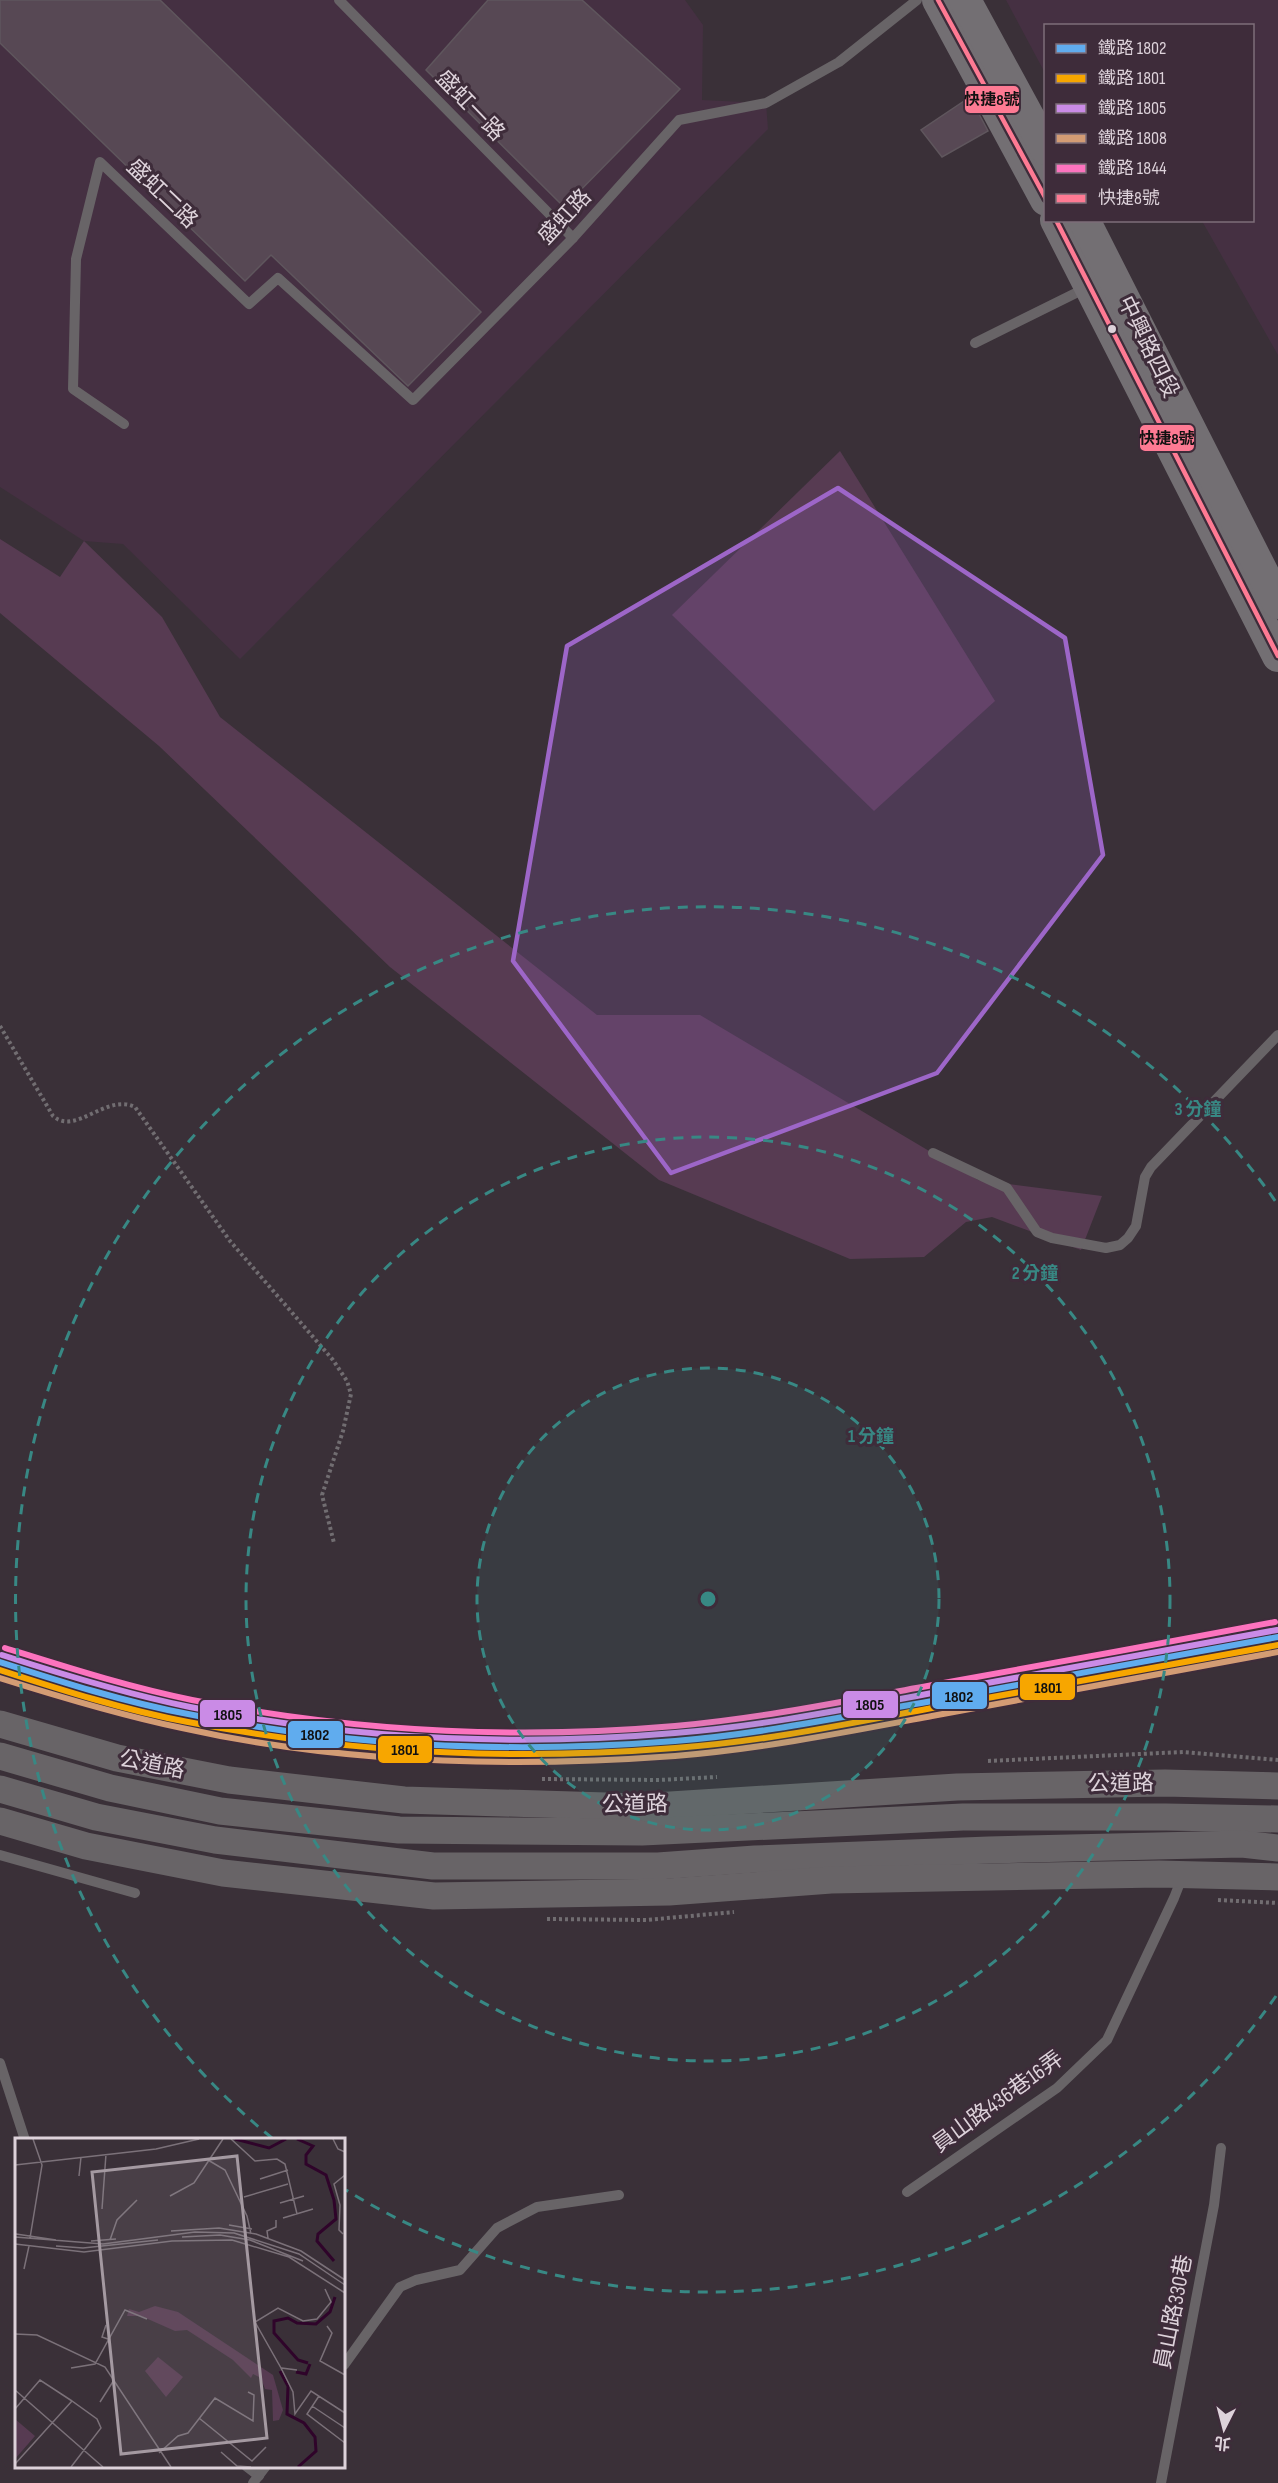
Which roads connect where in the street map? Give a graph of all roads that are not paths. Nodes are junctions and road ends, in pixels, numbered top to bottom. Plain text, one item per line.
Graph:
1 (339, 0) edge
2 (917, 0) edge
3 (938, 0) edge
4 (965, 0) edge
5 (1044, 145) edge
6 (1044, 196) edge
7 (1058, 222) edge
8 (1085, 222) edge
9 (573, 238) junction
10 (1101, 278) junction
11 (975, 343) dead end
12 (414, 400) joint
13 (124, 424) dead end
14 (1278, 603) edge
15 (1277, 651) edge
16 (1278, 1035) edge
17 (933, 1153) dead end
18 (0, 1724) edge
19 (0, 1756) edge
20 (1278, 1786) edge
21 (0, 1789) edge
22 (1278, 1819) edge
23 (0, 1821) edge
24 (1278, 1848) edge
25 (0, 1855) edge
26 (1183, 1874) junction
27 (1278, 1877) edge
28 (135, 1893) dead end
29 (0, 2062) edge
30 (25, 2138) edge
31 (1221, 2148) dead end
32 (907, 2192) dead end
33 (620, 2195) dead end
34 (345, 2364) edge
35 (1161, 2483) edge

1 - 9 lane, 盛虹一路
2 - 9 lane, 盛虹路
3 - 6 main road
4 - 5 main road
7 - 10 main road, 中興路四段
8 - 10 main road, 中興路四段
9 - 12 lane, 盛虹路
10 - 11 lane
10 - 14 main road, 中興路四段
10 - 15 main road, 中興路四段
12 - 13 lane, 盛虹二路
16 - 17 lane
18 - 20 street, 公道路
19 - 22 street, 公道路
21 - 24 street
23 - 26 street
25 - 28 lane
26 - 27 street
26 - 32 lane, 員山路436巷16弄
29 - 30 lane
31 - 35 lane, 員山路330巷
33 - 34 lane

